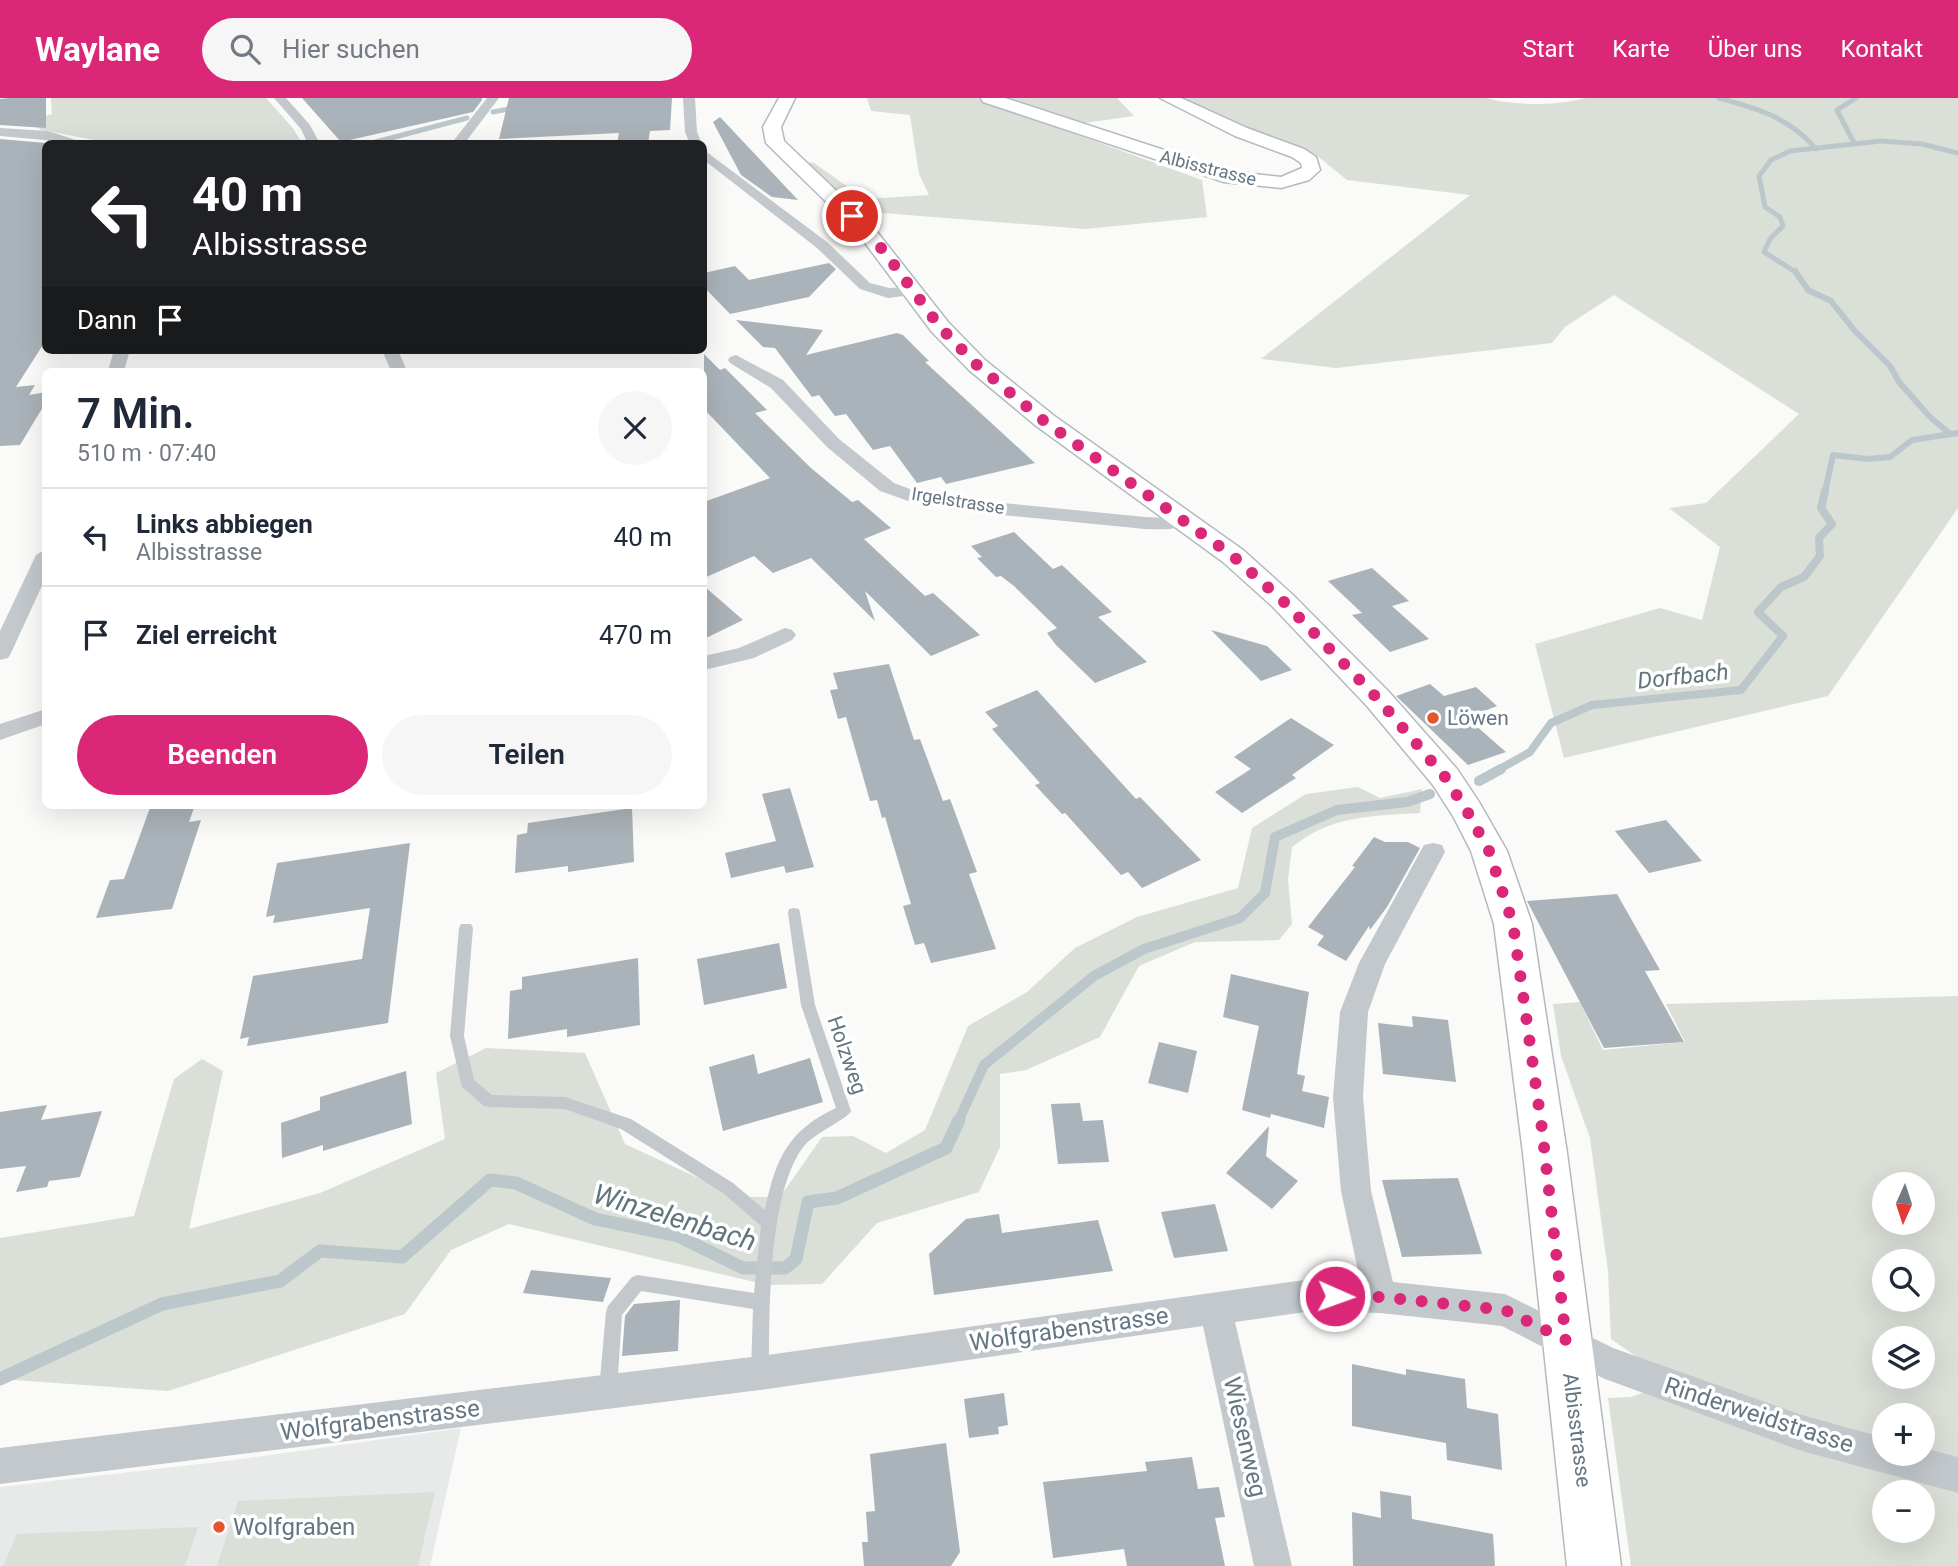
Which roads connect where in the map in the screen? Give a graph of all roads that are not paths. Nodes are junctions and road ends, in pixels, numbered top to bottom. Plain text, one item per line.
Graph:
1 (279, 98) edge
2 (493, 98) edge
3 (689, 98) edge
4 (787, 98) edge
5 (989, 98) edge
6 (1168, 98) edge
7 (0, 132) edge
8 (67, 140) edge
9 (312, 140) edge
10 (460, 140) edge
11 (694, 140) edge
12 (707, 156) edge
13 (911, 292) junction
14 (736, 360) dead end
15 (1184, 519) junction
16 (42, 564) edge
17 (785, 635) dead end
18 (0, 653) edge
19 (707, 662) edge
20 (42, 717) edge
21 (0, 732) edge
22 (1433, 852) dead end
23 (794, 913) dead end
24 (466, 929) dead end
25 (770, 1224) junction
26 (1380, 1297) junction
27 (761, 1302) junction
28 (1216, 1309) junction
29 (1566, 1340) junction
30 (760, 1373) junction
31 (608, 1392) junction
32 (0, 1466) edge
33 (1958, 1475) edge
34 (1273, 1566) edge
35 (1594, 1566) edge

1 - 9 street
2 - 10 street
3 - 11 street
4 - 13 main road, Albisstrasse
5 - 6 main road, Albisstrasse
7 - 8 street
12 - 13 street
13 - 15 main road, Albisstrasse
14 - 15 street, Irgelstrasse
15 - 29 main road, Albisstrasse
16 - 18 street
17 - 19 street
20 - 21 street
22 - 26 street
23 - 25 lane, Holzweg
24 - 25 lane
25 - 27 lane
26 - 28 street, Wolfgrabenstrasse
26 - 29 street, Wolfgrabenstrasse
27 - 30 lane
27 - 31 lane
28 - 30 street, Wolfgrabenstrasse
28 - 34 street, Wiesenweg
29 - 33 street, Rinderweidstrasse
29 - 35 main road, Albisstrasse
30 - 31 street, Wolfgrabenstrasse
31 - 32 street, Wolfgrabenstrasse

